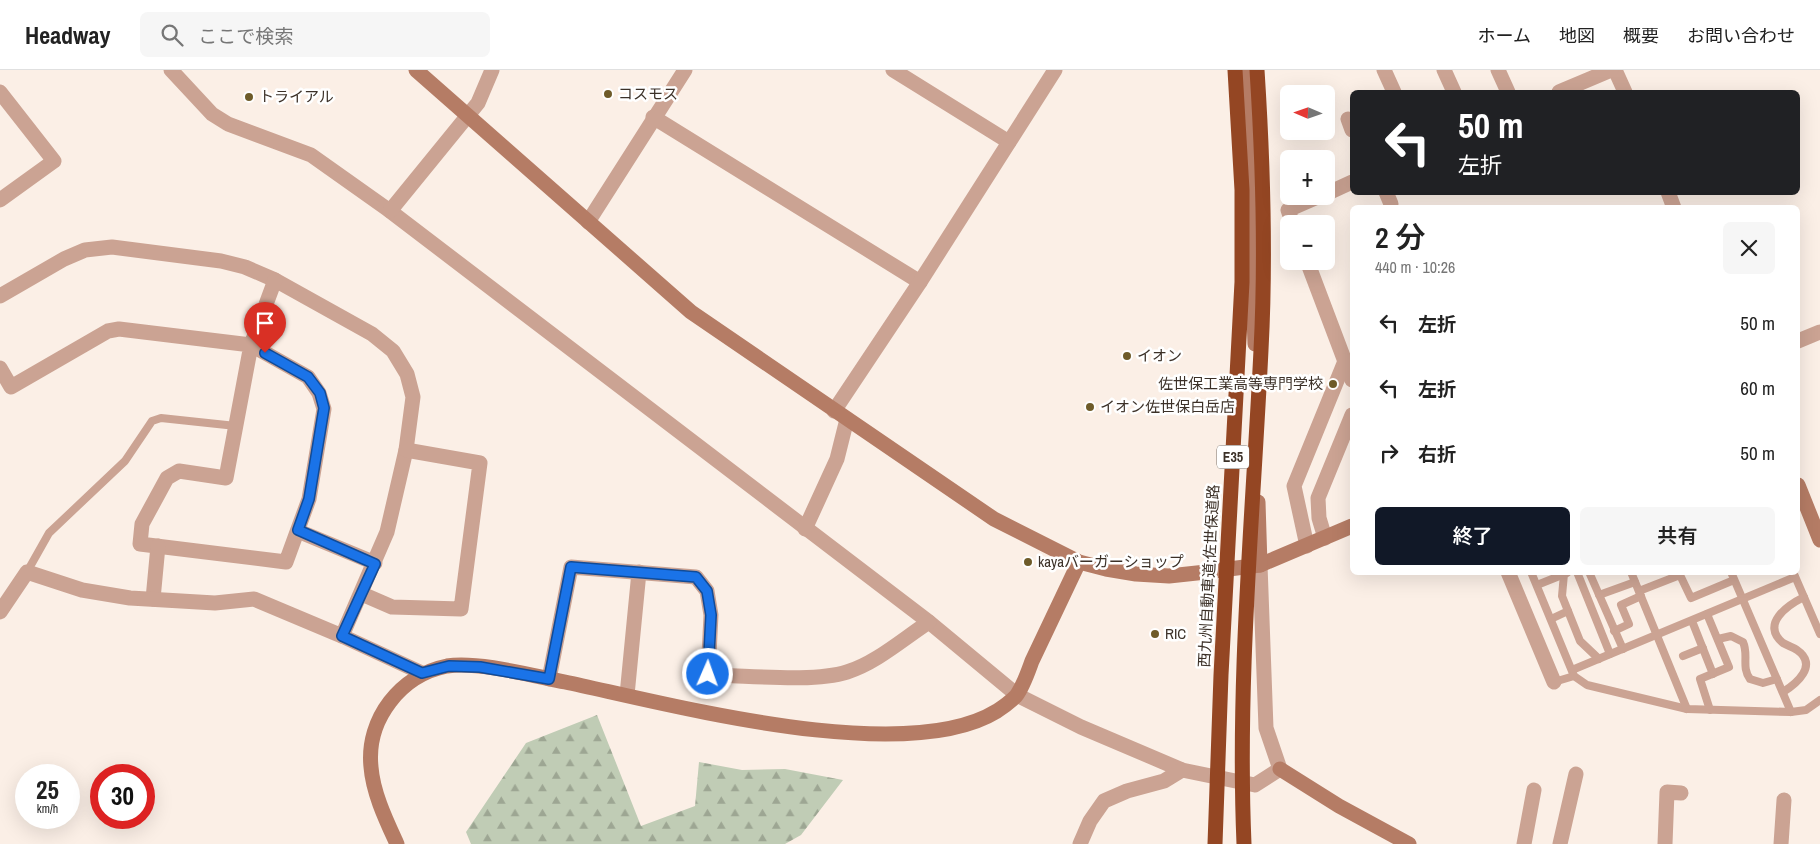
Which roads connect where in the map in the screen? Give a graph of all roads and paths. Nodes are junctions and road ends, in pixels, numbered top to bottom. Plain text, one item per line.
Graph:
1 (172, 70) edge
2 (416, 70) edge
3 (492, 70) edge
4 (685, 70) edge
5 (893, 70) edge
6 (1055, 70) edge
7 (1235, 70) edge
8 (1244, 70) edge
9 (1257, 70) edge
10 (1384, 70) edge
11 (1444, 70) edge
12 (1498, 70) edge
13 (1611, 70) edge
14 (1615, 70) edge
15 (1393, 90) edge
16 (1453, 90) edge
17 (1507, 90) edge
18 (1564, 90) edge
19 (1624, 90) edge
20 (0, 92) edge
21 (467, 117) junction
22 (654, 117) junction
23 (1009, 142) junction
24 (1350, 183) edge
25 (1335, 190) edge
26 (0, 200) edge
27 (1299, 205) edge
28 (390, 211) junction
29 (1290, 215) edge
30 (588, 222) junction
31 (1311, 270) edge
32 (275, 280) junction
33 (920, 282) junction
34 (0, 296) edge
35 (1820, 332) edge
36 (1800, 340) edge
37 (1345, 341) edge
38 (251, 345) junction
39 (1345, 361) junction
40 (0, 368) edge
41 (1350, 375) edge
42 (834, 411) junction
43 (848, 419) junction
44 (1350, 420) edge
45 (236, 426) junction
46 (406, 450) junction
47 (1800, 490) edge
48 (1350, 527) edge
49 (805, 529) junction
50 (298, 530) junction
51 (1325, 538) junction
52 (1820, 540) edge
53 (158, 546) junction
54 (1306, 546) junction
55 (1079, 562) junction
56 (375, 564) junction
57 (1260, 565) junction
58 (27, 572) junction
59 (640, 572) junction
60 (1509, 575) edge
61 (1532, 575) edge
62 (1560, 575) edge
63 (1565, 575) edge
64 (1578, 575) edge
65 (1590, 575) edge
66 (1632, 575) edge
67 (1732, 575) edge
68 (1794, 575) edge
69 (1635, 582) junction
70 (1537, 585) junction
71 (362, 594) junction
72 (1640, 594) junction
73 (1599, 595) junction
74 (1804, 596) junction
75 (153, 599) junction
76 (1743, 599) junction
77 (1568, 611) junction
78 (0, 612) edge
79 (1707, 614) junction
80 (1550, 619) junction
81 (1692, 620) junction
82 (929, 622) junction
83 (1614, 631) junction
84 (1820, 634) edge
85 (1657, 635) junction
86 (342, 636) junction
87 (1718, 639) junction
88 (1702, 648) junction
89 (1622, 649) junction
90 (1610, 654) junction
91 (1683, 656) dead end
92 (1599, 659) junction
93 (422, 673) junction
94 (1573, 673) junction
95 (1713, 674) junction
96 (549, 679) junction
97 (1777, 679) junction
98 (1554, 682) joint
99 (1783, 692) junction
100 (627, 695) junction
101 (1017, 695) junction
102 (1820, 700) edge
103 (1687, 709) junction
104 (1710, 710) junction
105 (1792, 712) junction
106 (1280, 769) junction
107 (1182, 770) junction
108 (1576, 774) dead end
109 (1534, 790) dead end
110 (1681, 793) dead end
111 (1784, 800) dead end
112 (397, 844) edge
113 (1080, 844) edge
114 (1215, 844) edge
115 (1244, 844) edge
116 (1409, 844) edge
117 (1524, 844) edge
118 (1560, 844) edge
119 (1665, 844) edge
120 (1781, 844) edge

1 - 28 street
2 - 21 street
3 - 21 street
4 - 22 street
5 - 23 street
6 - 23 street
7 - 114 highway, 西九州自動車道;佐世保道路 / E35, bridge
8 - 57 street
9 - 115 highway, E35, bridge
10 - 15 street
11 - 16 street
12 - 17 street
13 - 18 street
14 - 19 street
20 - 26 street
21 - 28 street
21 - 30 street
22 - 30 street
22 - 33 street
23 - 33 street
24 - 25 street
27 - 29 street
28 - 49 street
30 - 42 street
31 - 37 street
32 - 34 street
32 - 38 street
32 - 46 street
33 - 42 street
35 - 36 street
37 - 39 street
38 - 40 street
38 - 45 street
38 - 50 street
39 - 41 street
39 - 54 street
42 - 43 street
43 - 49 street
43 - 55 street
44 - 51 street
45 - 53 street
45 - 58 lane
46 - 56 street
46 - 71 street
47 - 52 street
48 - 51 street
49 - 82 street
50 - 53 street
50 - 56 street
51 - 54 street
53 - 75 street
54 - 57 street
55 - 57 street
55 - 101 street
56 - 71 street
57 - 106 street
58 - 75 street
58 - 78 street
59 - 82 street
59 - 96 street
59 - 100 street
60 - 98 street
61 - 70 lane
62 - 70 lane
63 - 77 lane
64 - 90 lane
65 - 73 lane
66 - 69 lane
67 - 72 lane
67 - 76 lane
68 - 74 lane
68 - 76 lane
69 - 72 lane
69 - 73 lane
70 - 80 lane
71 - 86 street
72 - 83 lane
72 - 85 lane
73 - 83 lane
74 - 84 lane
74 - 99 lane
75 - 86 street
76 - 79 lane
76 - 97 lane
77 - 80 lane
77 - 92 lane
79 - 81 lane
79 - 87 lane
80 - 94 lane
81 - 85 lane
81 - 88 lane
82 - 101 street
83 - 89 lane
85 - 89 lane
85 - 103 lane
86 - 93 street
87 - 95 lane
87 - 97 lane
88 - 91 lane
88 - 95 lane
89 - 90 lane
90 - 92 lane
92 - 94 lane
93 - 96 street
93 - 112 street
94 - 98 lane
94 - 103 lane
95 - 104 lane
96 - 100 street
97 - 99 lane
99 - 105 lane
100 - 101 street
101 - 107 street
102 - 105 lane
103 - 104 lane
104 - 105 lane
106 - 107 street
106 - 116 street
107 - 113 street
108 - 118 street
109 - 117 street
110 - 119 street
111 - 120 street

